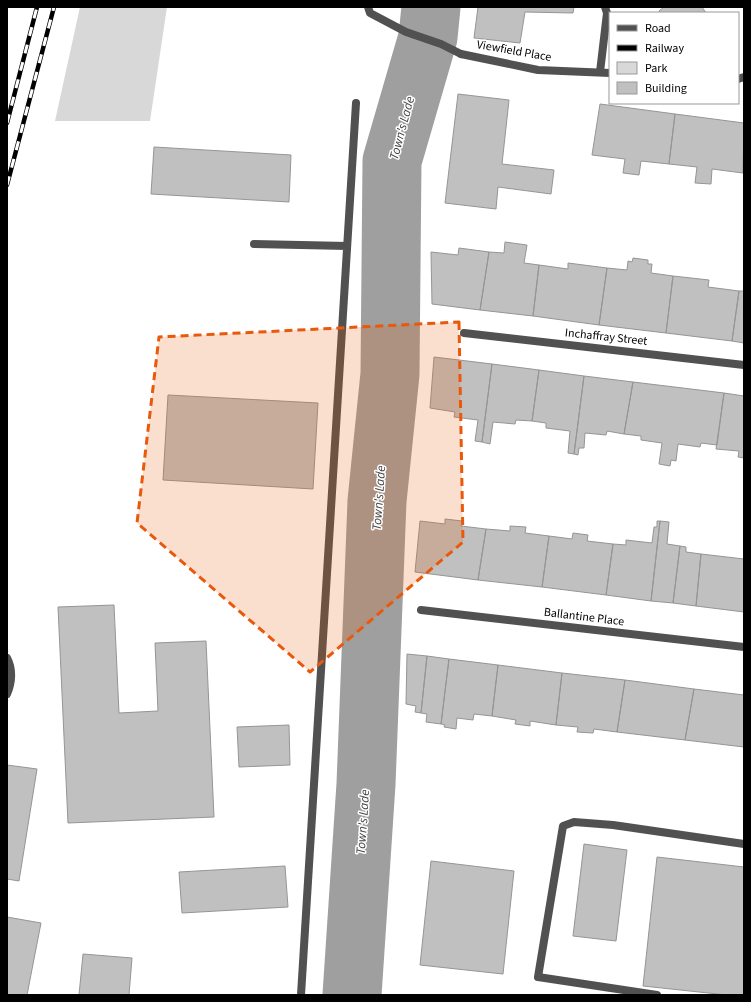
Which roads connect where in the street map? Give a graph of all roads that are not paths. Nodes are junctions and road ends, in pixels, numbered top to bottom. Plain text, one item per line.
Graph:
1 (368, 7) edge
2 (605, 7) edge
3 (600, 72) junction
4 (609, 73) edge
5 (356, 103) dead end
6 (254, 244) dead end
7 (348, 246) junction
8 (464, 334) dead end
9 (744, 365) edge
10 (421, 610) dead end
11 (744, 647) edge
12 (7, 658) edge
13 (7, 694) edge
14 (744, 844) edge
15 (301, 995) edge
16 (657, 995) edge

1 - 3 street, Viewfield Place
2 - 3 street
3 - 4 street, Viewfield Place
5 - 7 street
6 - 7 street
7 - 15 street
8 - 9 street, Inchaffray Street
10 - 11 street, Ballantine Place
12 - 13 street
14 - 16 street

